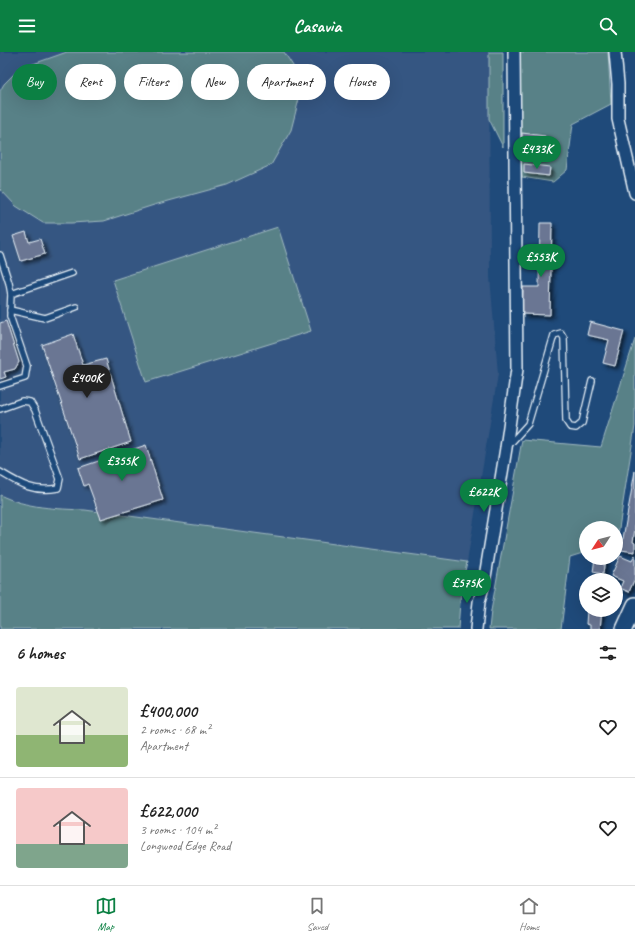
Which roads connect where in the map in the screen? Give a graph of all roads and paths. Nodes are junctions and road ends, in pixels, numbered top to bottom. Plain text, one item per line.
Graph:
1 (514, 52) edge
2 (615, 52) edge
3 (635, 193) edge
4 (0, 255) edge
5 (72, 273) dead end
6 (11, 294) junction
7 (76, 307) dead end
8 (10, 310) junction
9 (592, 381) dead end
10 (0, 386) edge
11 (0, 409) edge
12 (506, 448) junction
13 (0, 472) edge
14 (635, 605) edge
15 (476, 629) edge
16 (624, 629) edge

1 - 12 street
2 - 3 street
4 - 6 lane
5 - 6 lane
6 - 8 lane
7 - 8 lane
8 - 10 lane
9 - 12 lane
11 - 13 lane
12 - 15 street
14 - 16 street

